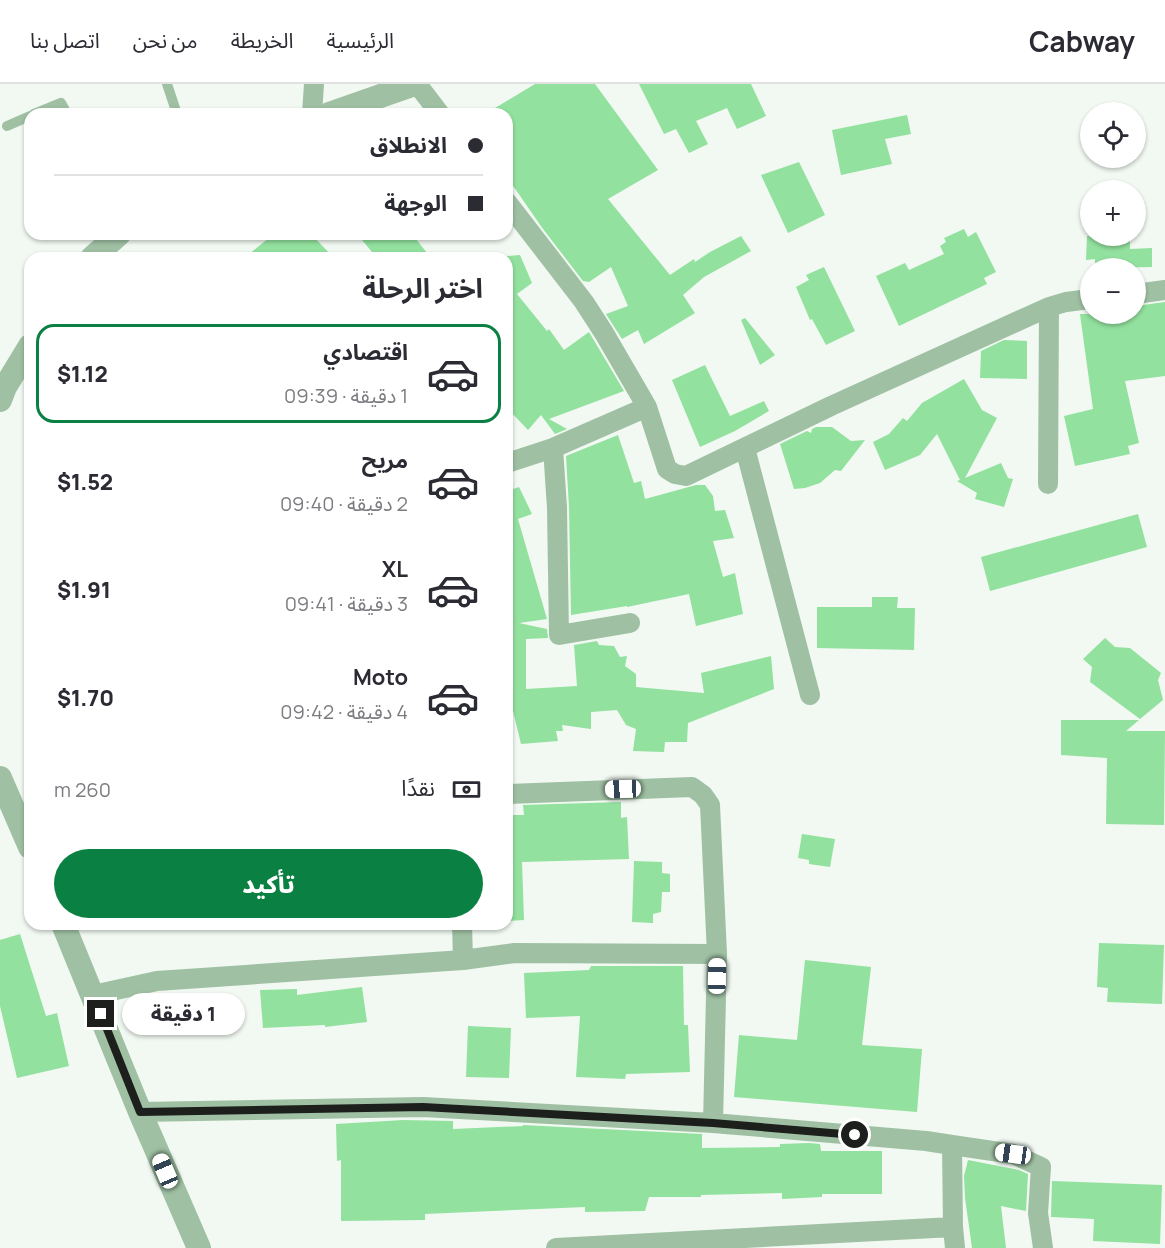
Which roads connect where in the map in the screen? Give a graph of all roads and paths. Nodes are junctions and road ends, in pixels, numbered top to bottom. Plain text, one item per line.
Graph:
1 (167, 84) edge
2 (314, 84) edge
3 (416, 84) edge
4 (49, 108) edge
5 (64, 108) edge
6 (175, 108) edge
7 (312, 108) edge
8 (346, 108) edge
9 (435, 108) edge
10 (24, 118) edge
11 (6, 126) dead end
12 (513, 210) edge
13 (112, 240) edge
14 (99, 252) edge
15 (1165, 290) edge
16 (1146, 293) edge
17 (1080, 300) edge
18 (1049, 307) junction
19 (24, 356) edge
20 (0, 400) edge
21 (647, 407) junction
22 (553, 448) junction
23 (745, 448) junction
24 (513, 461) edge
25 (1048, 483) dead end
26 (630, 623) dead end
27 (810, 695) dead end
28 (0, 778) edge
29 (513, 794) edge
30 (24, 819) edge
31 (66, 930) edge
32 (462, 930) edge
33 (717, 954) junction
34 (463, 960) junction
35 (93, 995) junction
36 (140, 1112) junction
37 (713, 1123) junction
38 (952, 1145) junction
39 (953, 1227) junction
40 (199, 1248) edge
41 (556, 1248) edge
42 (955, 1248) edge
43 (1043, 1248) edge

1 - 6 lane
2 - 7 street
3 - 8 street
3 - 9 street
4 - 5 lane
10 - 11 lane
12 - 21 street
13 - 14 street
15 - 16 street
17 - 18 street
18 - 23 street
18 - 25 street
19 - 20 street
21 - 22 street
21 - 23 street
22 - 24 street
22 - 26 street
23 - 27 street
28 - 30 street
29 - 33 street
31 - 35 street
32 - 34 street
33 - 34 street
33 - 37 street
34 - 35 street
35 - 36 street
36 - 37 street
36 - 40 street
37 - 38 street
38 - 39 street
38 - 43 street
39 - 41 street
39 - 42 street

